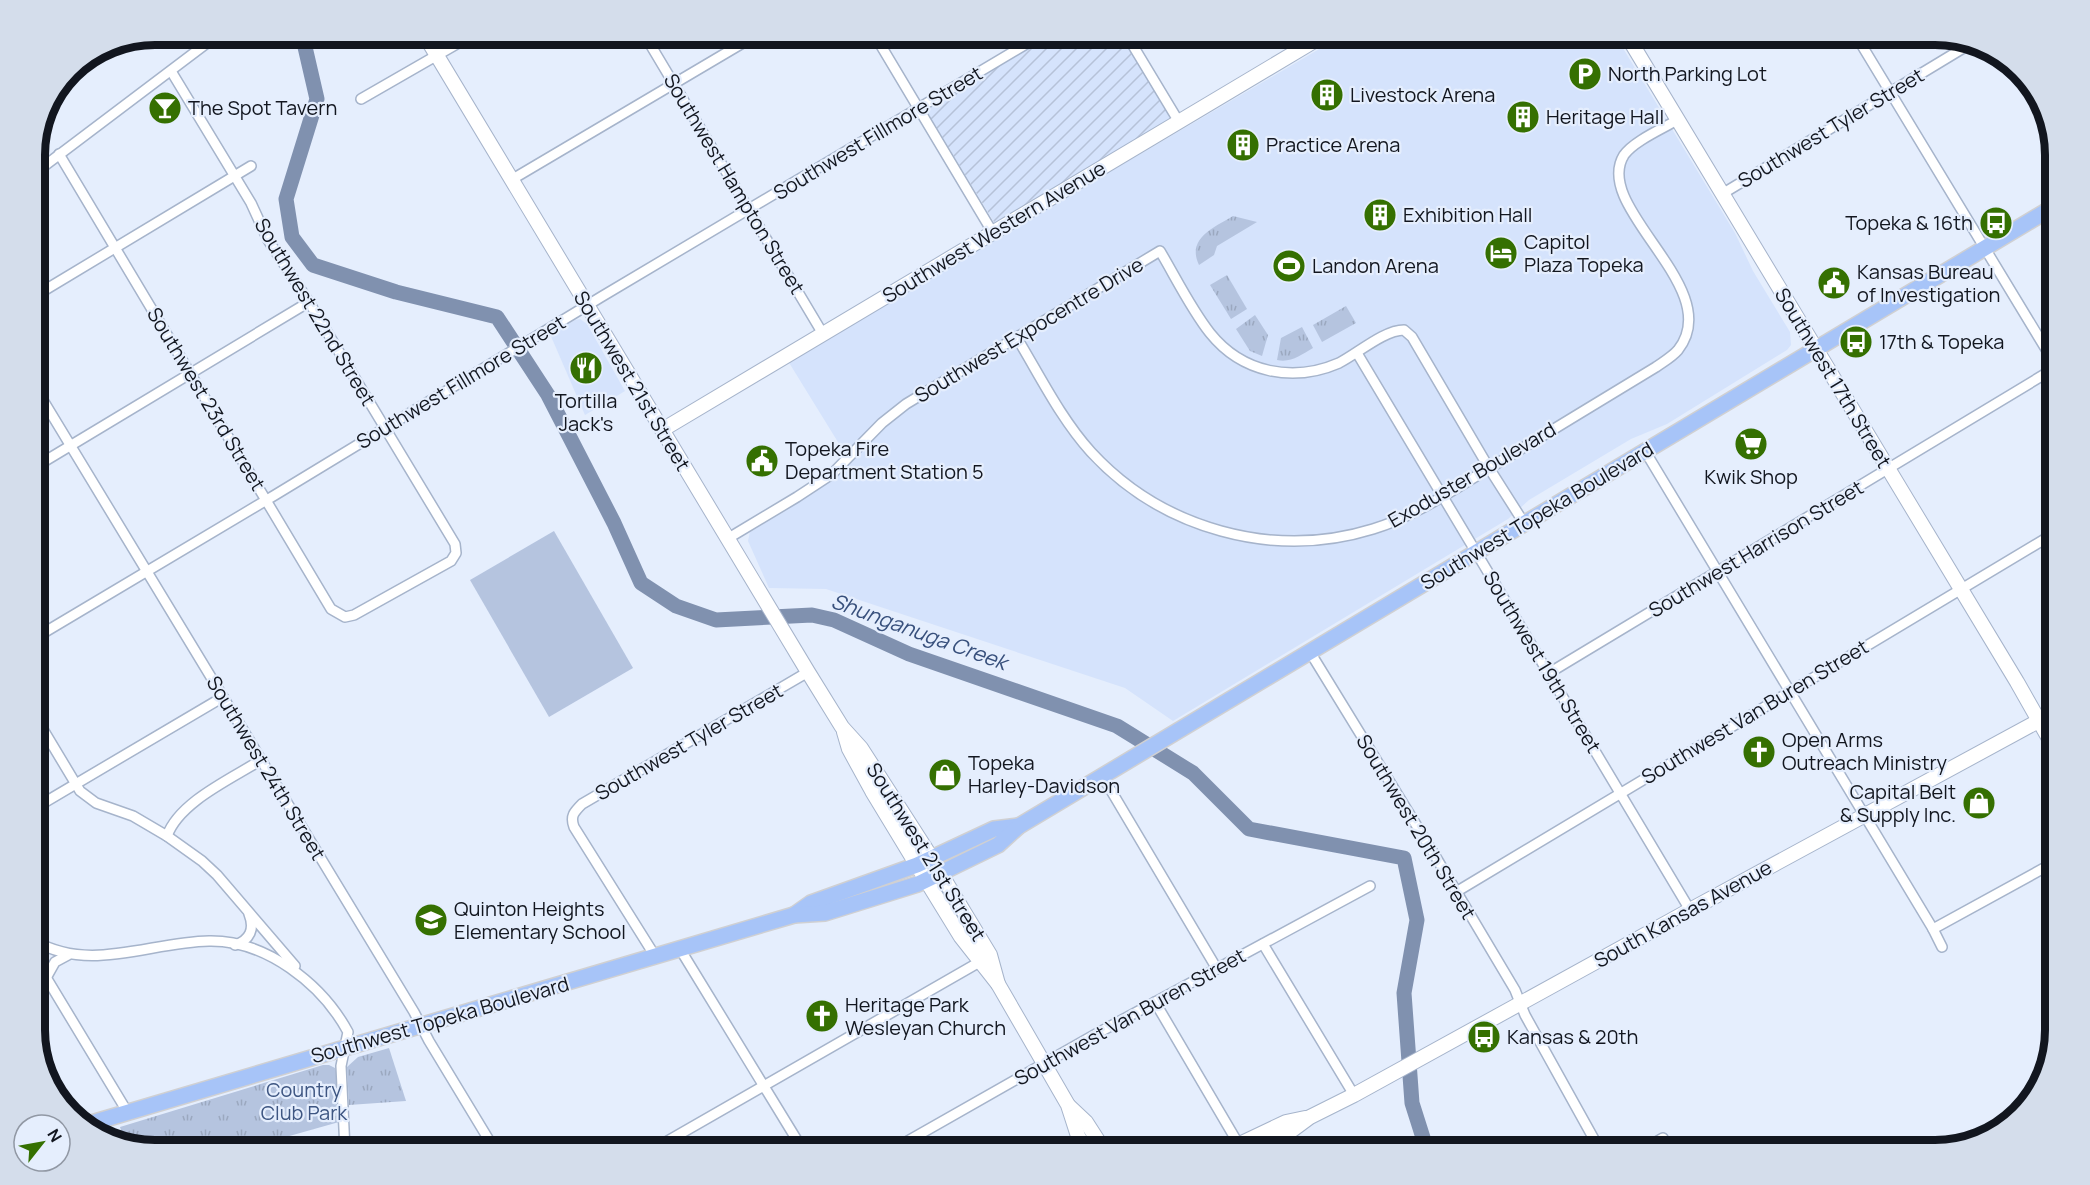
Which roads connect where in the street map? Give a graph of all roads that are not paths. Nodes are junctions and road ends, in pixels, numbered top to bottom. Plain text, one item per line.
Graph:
1 (205, 45) edge
2 (430, 45) edge
3 (456, 45) edge
4 (650, 45) edge
5 (740, 45) edge
6 (880, 45) edge
7 (1024, 45) edge
8 (1133, 45) edge
9 (1308, 45) edge
10 (1632, 45) edge
11 (1862, 45) edge
12 (1963, 49) edge
13 (437, 56) junction
14 (171, 71) junction
15 (674, 85) junction
16 (1890, 92) junction
17 (361, 99) dead end
18 (918, 109) junction
19 (1677, 120) junction
20 (1179, 122) junction
21 (59, 154) junction
22 (45, 165) edge
23 (251, 166) dead end
24 (235, 176) junction
25 (511, 180) junction
26 (1722, 194) junction
27 (749, 210) junction
28 (2045, 212) edge
29 (993, 233) junction
30 (114, 248) junction
31 (1985, 248) junction
32 (45, 290) edge
33 (309, 302) junction
34 (587, 305) junction
35 (823, 334) junction
36 (1017, 338) junction
37 (1816, 349) junction
38 (2045, 349) edge
39 (1357, 353) junction
40 (2045, 372) edge
41 (190, 374) junction
42 (45, 404) edge
43 (385, 427) junction
44 (662, 430) junction
45 (70, 446) junction
46 (1645, 451) junction
47 (45, 461) edge
48 (1489, 468) junction
49 (1888, 469) junction
50 (1443, 496) junction
51 (266, 500) junction
52 (1524, 523) junction
53 (727, 539) junction
54 (2045, 539) edge
55 (1476, 552) junction
56 (147, 570) junction
57 (1717, 571) junction
58 (1960, 589) junction
59 (369, 607) joint
60 (45, 632) edge
61 (1310, 652) junction
62 (808, 672) junction
63 (1549, 673) junction
64 (1790, 691) junction
65 (223, 696) junction
66 (2045, 718) edge
67 (2040, 721) junction
68 (842, 727) junction
69 (2045, 730) edge
70 (45, 733) edge
71 (261, 760) junction
72 (1103, 777) junction
73 (75, 784) junction
74 (1620, 793) junction
75 (45, 802) edge
76 (1865, 815) junction
77 (1019, 826) junction
78 (167, 836) junction
79 (931, 858) junction
80 (916, 865) junction
81 (2045, 867) edge
82 (940, 873) junction
83 (926, 880) junction
84 (1370, 886) dead end
85 (1456, 892) junction
86 (1690, 910) junction
87 (248, 912) junction
88 (794, 915) junction
89 (1933, 929) junction
90 (1263, 944) junction
91 (234, 945) junction
92 (45, 946) edge
93 (1942, 947) dead end
94 (680, 949) junction
95 (68, 955) junction
96 (655, 956) junction
97 (985, 959) junction
98 (1217, 969) junction
99 (304, 977) junction
100 (46, 978) joint
101 (1155, 1002) junction
102 (1520, 1004) junction
103 (421, 1026) junction
104 (346, 1047) junction
105 (1044, 1064) junction
106 (764, 1086) junction
107 (1354, 1095) junction
108 (1068, 1105) junction
109 (128, 1113) junction
110 (1310, 1118) junction
111 (96, 1122) edge
112 (1664, 1138) dead end
113 (345, 1140) edge
114 (489, 1140) edge
115 (670, 1140) edge
116 (796, 1140) edge
117 (910, 1140) edge
118 (1080, 1140) edge
119 (1098, 1140) edge
120 (1232, 1140) edge
121 (1251, 1140) edge
122 (1277, 1140) edge
123 (1595, 1140) edge
124 (1660, 1140) edge

1 - 14 street
2 - 13 main road, Southwest 21st Street
3 - 13 street
4 - 15 street, Southwest Hampton Street
5 - 15 street
6 - 18 street
7 - 18 street, Southwest Fillmore Street
8 - 20 street
9 - 20 main road, Southwest Western Avenue
10 - 19 main road, Southwest 17th Street
11 - 16 street
12 - 16 street, Southwest Tyler Street
13 - 17 street
13 - 25 main road, Southwest 21st Street
14 - 21 street
14 - 24 street, Southwest 22nd Street
15 - 25 street
15 - 27 street, Southwest Hampton Street
16 - 26 street, Southwest Tyler Street
16 - 31 street
18 - 27 street, Southwest Fillmore Street
18 - 29 street
19 - 26 main road, Southwest 17th Street
19 - 48 street, Exoduster Boulevard
20 - 29 main road, Southwest Western Avenue
21 - 22 street
21 - 30 street, Southwest 23rd Street
23 - 24 street
24 - 30 street
24 - 33 street, Southwest 22nd Street
25 - 34 main road, Southwest 21st Street
26 - 37 main road, Southwest 17th Street
27 - 34 street, Southwest Fillmore Street
27 - 35 street, Southwest Hampton Street
28 - 31 main road, Southwest Topeka Boulevard
29 - 35 main road, Southwest Western Avenue
30 - 32 street
30 - 41 street, Southwest 23rd Street
31 - 37 main road, Southwest Topeka Boulevard
31 - 38 street
33 - 41 street
33 - 43 street, Southwest 22nd Street
34 - 43 street, Southwest Fillmore Street
34 - 44 main road, Southwest 21st Street
35 - 44 main road, Southwest Western Avenue
36 - 39 street, Southwest Expocentre Drive
36 - 50 street, Exoduster Boulevard
36 - 53 street, Southwest Expocentre Drive
37 - 46 main road, Southwest Topeka Boulevard
37 - 49 main road, Southwest 17th Street
39 - 48 street, Southwest Expocentre Drive
39 - 50 street, Southwest 19th Street
40 - 49 street, Southwest Harrison Street
41 - 45 street
41 - 51 street, Southwest 23rd Street
42 - 45 street, Southwest 24th Street
43 - 51 street, Southwest Fillmore Street
43 - 59 street, Southwest 22nd Street
44 - 53 main road, Southwest 21st Street
45 - 47 street
45 - 56 street, Southwest 24th Street
46 - 52 main road, Southwest Topeka Boulevard
46 - 57 street
48 - 50 street, Exoduster Boulevard
48 - 52 street, Southwest Expocentre Drive
49 - 57 street, Southwest Harrison Street
49 - 58 main road, Southwest 17th Street
50 - 55 street, Southwest 19th Street
51 - 56 street, Southwest Fillmore Street
51 - 59 street, Southwest 23rd Street
52 - 55 main road, Southwest Topeka Boulevard
53 - 62 main road, Southwest 21st Street
54 - 58 street, Southwest Van Buren Street
55 - 61 main road, Southwest Topeka Boulevard
55 - 63 street, Southwest 19th Street
56 - 60 street, Southwest Fillmore Street
56 - 65 street, Southwest 24th Street
57 - 63 street, Southwest Harrison Street
57 - 64 street
58 - 64 street, Southwest Van Buren Street
58 - 67 main road, Southwest 17th Street
61 - 72 main road, Southwest Topeka Boulevard
61 - 85 street, Southwest 20th Street
62 - 68 main road, Southwest 21st Street
62 - 96 street, Southwest Tyler Street
63 - 74 street, Southwest 19th Street
64 - 74 street, Southwest Van Buren Street
64 - 76 street
65 - 71 street, Southwest 24th Street
65 - 73 street
66 - 67 main road, South Kansas Avenue
67 - 69 main road, Southwest 17th Street
67 - 76 main road, South Kansas Avenue
68 - 79 main road, Southwest 21st Street
68 - 80 main road, Southwest 21st Street
70 - 73 street
71 - 78 street
71 - 103 street, Southwest 24th Street
72 - 77 main road, Southwest Topeka Boulevard
72 - 98 street
73 - 75 street
73 - 78 street
74 - 85 street, Southwest Van Buren Street
74 - 86 street, Southwest 19th Street
76 - 86 main road, South Kansas Avenue
76 - 89 street
77 - 79 main road, Southwest Topeka Boulevard
77 - 82 main road, Southwest Topeka Boulevard
78 - 87 street
79 - 80 main road, Southwest Topeka Boulevard
79 - 82 main road, Southwest 21st Street
80 - 83 main road, Southwest 21st Street
80 - 88 main road, Southwest Topeka Boulevard
81 - 89 street
82 - 83 main road, Southwest Topeka Boulevard
82 - 97 main road, Southwest 21st Street
83 - 88 main road, Southwest Topeka Boulevard
83 - 97 main road, Southwest 21st Street
84 - 90 street, Southwest Van Buren Street
85 - 102 street, Southwest 20th Street
86 - 102 main road, South Kansas Avenue
87 - 91 street
87 - 99 street
88 - 94 main road, Southwest Topeka Boulevard
89 - 93 street
90 - 98 street, Southwest Van Buren Street
90 - 107 street
91 - 95 street
91 - 99 street
92 - 95 street
94 - 96 main road, Southwest Topeka Boulevard
94 - 106 street
95 - 100 street
96 - 103 main road, Southwest Topeka Boulevard
97 - 105 main road, Southwest 21st Street
97 - 106 street
98 - 101 street, Southwest Van Buren Street
99 - 104 street
100 - 109 street
101 - 105 street, Southwest Van Buren Street
101 - 120 street
102 - 107 main road, South Kansas Avenue
102 - 123 street, Southwest 20th Street
103 - 104 main road, Southwest Topeka Boulevard
103 - 114 street, Southwest 24th Street
104 - 109 main road, Southwest Topeka Boulevard
104 - 113 street
105 - 108 main road, Southwest 21st Street
105 - 117 street, Southwest Van Buren Street
106 - 115 street
106 - 116 street
107 - 110 main road, South Kansas Avenue
108 - 118 main road, Southwest 21st Street
108 - 119 main road, Southwest 21st Street
109 - 111 main road, Southwest Topeka Boulevard
110 - 121 main road, South Kansas Avenue
110 - 122 main road, South Kansas Avenue
112 - 124 street

